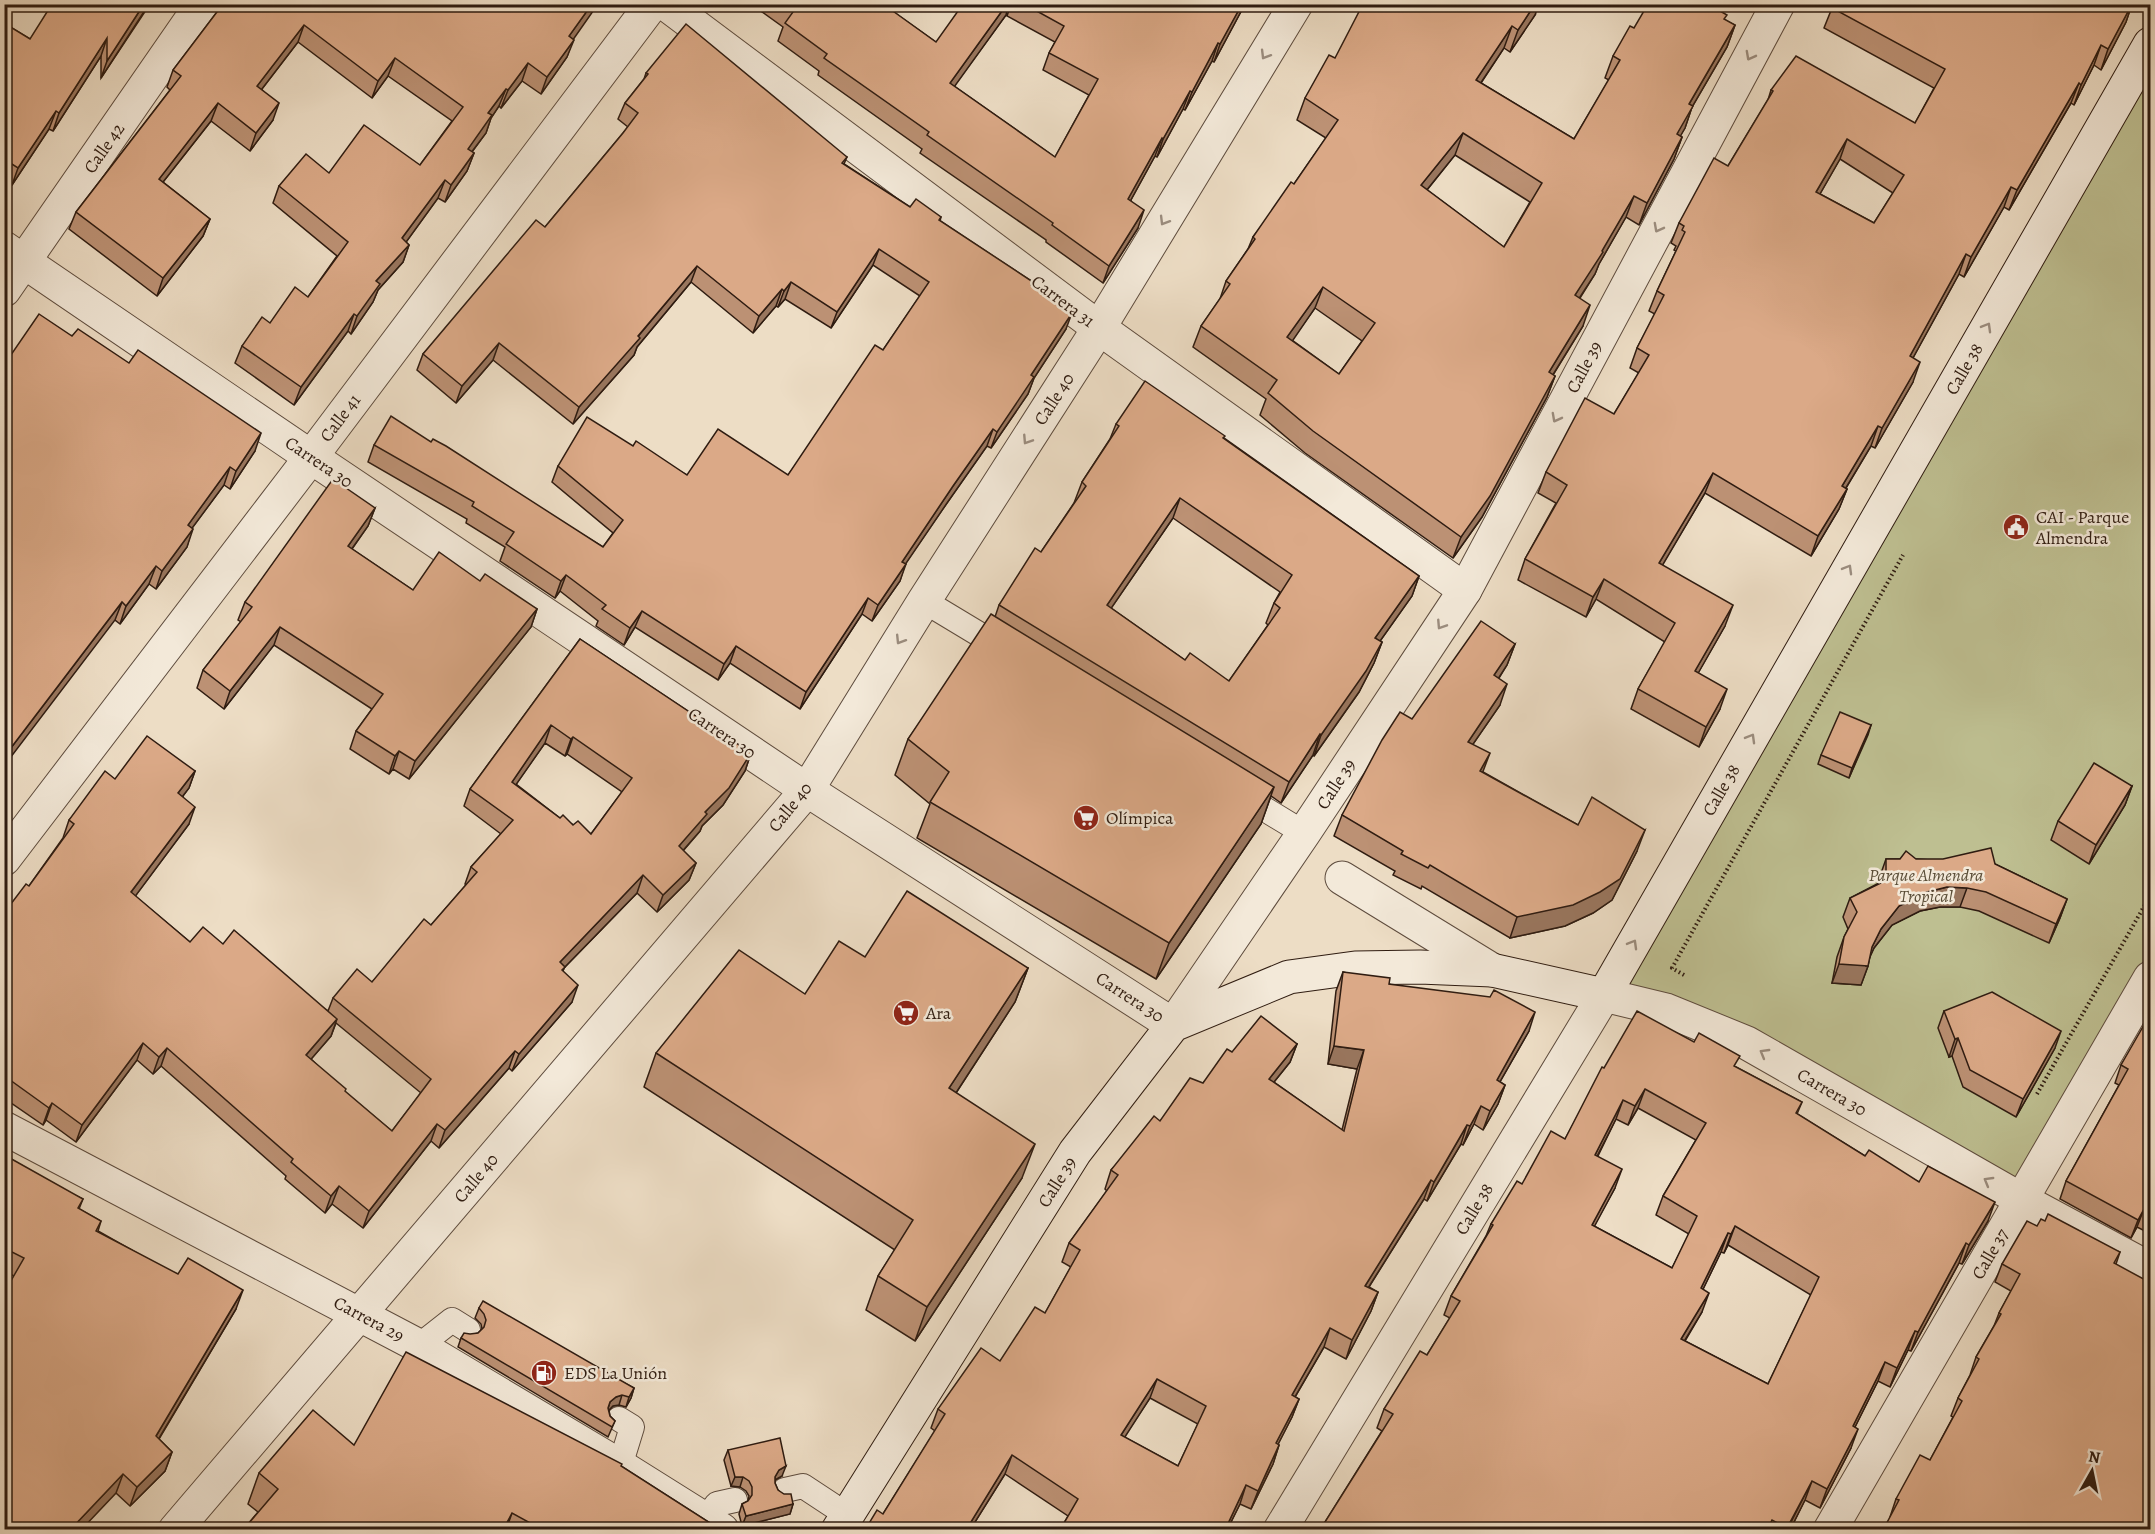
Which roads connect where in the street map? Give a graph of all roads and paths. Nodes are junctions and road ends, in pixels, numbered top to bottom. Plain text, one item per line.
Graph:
1 (202, 4) edge
2 (652, 4) edge
3 (666, 4) edge
4 (1296, 4) edge
5 (1778, 4) edge
6 (2151, 44) edge
7 (15, 254) edge
8 (4, 290) edge
9 (1099, 328) junction
10 (311, 457) junction
11 (1465, 590) junction
12 (924, 601) junction
13 (1024, 662) edge
14 (1224, 784) edge
15 (807, 790) junction
16 (1304, 833) junction
17 (4, 859) edge
18 (1342, 878) dead end
19 (2151, 896) edge
20 (1672, 968) dead end
21 (1492, 970) junction
22 (2151, 978) edge
23 (1692, 980) dead end
24 (1604, 994) junction
25 (1173, 1025) junction
26 (2031, 1104) edge
27 (4, 1128) edge
28 (2022, 1200) junction
29 (2151, 1269) edge
30 (360, 1315) junction
31 (468, 1330) dead end
32 (419, 1346) junction
33 (619, 1419) dead end
34 (620, 1466) junction
35 (785, 1490) dead end
36 (735, 1500) dead end
37 (843, 1522) edge
38 (714, 1524) edge
39 (175, 1530) edge
40 (1280, 1530) edge
41 (1830, 1530) edge

1 - 7 street, Calle 42
2 - 10 street, Calle 41
3 - 9 street, Carrera 31
4 -> 9 street, Calle 40
5 -> 11 street, Calle 39
24 -> 6 street, Calle 38
7 - 8 street, Calle 42
7 - 10 street, Carrera 30
9 - 11 street, Carrera 31
9 -> 12 street, Calle 40
10 - 15 street, Carrera 30
10 - 17 street, Calle 41
11 -> 16 street, Calle 39
12 - 13 lane
12 -> 15 street, Calle 40
14 - 16 lane
15 - 25 street, Carrera 30
15 - 30 street, Calle 40
16 - 25 street, Calle 39
18 - 21 street, Carrera 30
19 - 26 path
20 - 23 path
21 - 24 street, Carrera 30
21 - 25 street, Carrera 30
22 - 28 street, Calle 37
28 -> 24 street, Carrera 30
24 - 40 street, Calle 38
25 - 37 street, Calle 39
27 - 30 street, Carrera 29
28 - 29 street, Carrera 30
28 - 41 street, Calle 37
30 - 32 street, Carrera 29
30 - 39 street, Calle 40
31 - 32 lane
32 - 34 street, Carrera 29
33 - 34 lane
34 - 38 street, Carrera 29
35 - 37 lane
36 - 38 lane

